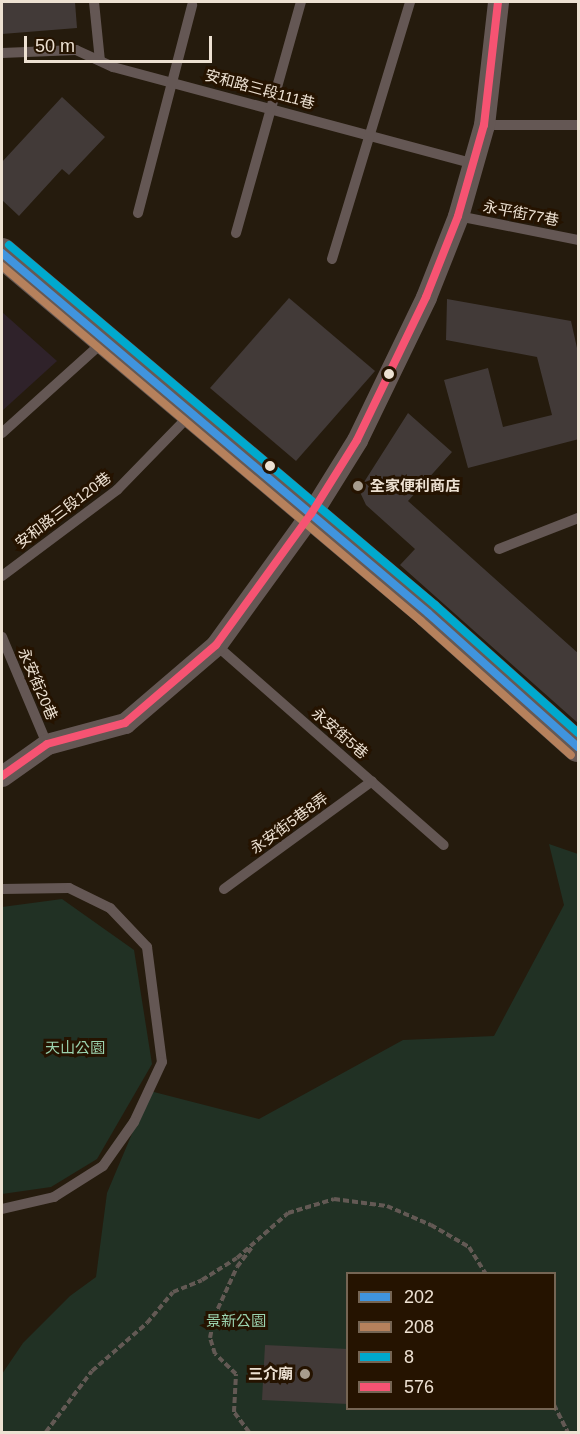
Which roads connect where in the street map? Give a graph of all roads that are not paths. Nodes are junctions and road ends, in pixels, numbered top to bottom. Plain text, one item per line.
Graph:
1 (94, 2) edge
2 (302, 2) edge
3 (410, 2) edge
4 (498, 2) edge
5 (192, 5) dead end
6 (2, 53) edge
7 (100, 61) junction
8 (172, 82) junction
9 (270, 107) junction
10 (484, 125) junction
11 (579, 125) edge
12 (373, 134) junction
13 (475, 164) junction
14 (138, 213) dead end
15 (458, 216) junction
16 (236, 233) dead end
17 (579, 240) edge
18 (2, 253) edge
19 (332, 259) dead end
20 (104, 340) junction
21 (191, 414) junction
22 (2, 433) edge
23 (311, 514) junction
24 (579, 518) edge
25 (498, 549) dead end
26 (2, 576) edge
27 (2, 637) edge
28 (216, 645) junction
29 (47, 744) junction
30 (579, 747) edge
31 (2, 776) edge
32 (372, 781) junction
33 (444, 845) dead end
34 (2, 889) edge
35 (224, 889) dead end
36 (2, 1209) edge

1 - 7 lane
2 - 9 lane
3 - 12 lane
4 - 10 street
5 - 8 lane
6 - 7 lane, 安和路三段111巷
7 - 8 lane, 安和路三段111巷
8 - 9 lane, 安和路三段111巷
8 - 14 lane
9 - 12 lane, 安和路三段111巷
9 - 16 lane
10 - 11 lane
10 - 13 street
12 - 13 lane, 安和路三段111巷
12 - 19 lane
13 - 15 street
15 - 17 lane, 永平街77巷
15 - 23 street
18 - 20 main road
20 - 21 main road
20 - 22 lane
21 - 23 main road
21 - 26 lane, 安和路三段120巷
23 - 28 street
23 - 30 main road
24 - 25 lane
27 - 29 lane, 永安街20巷
28 - 29 street
28 - 32 lane, 永安街5巷
29 - 31 street
32 - 33 lane, 永安街5巷
32 - 35 lane, 永安街5巷8弄
34 - 36 lane

